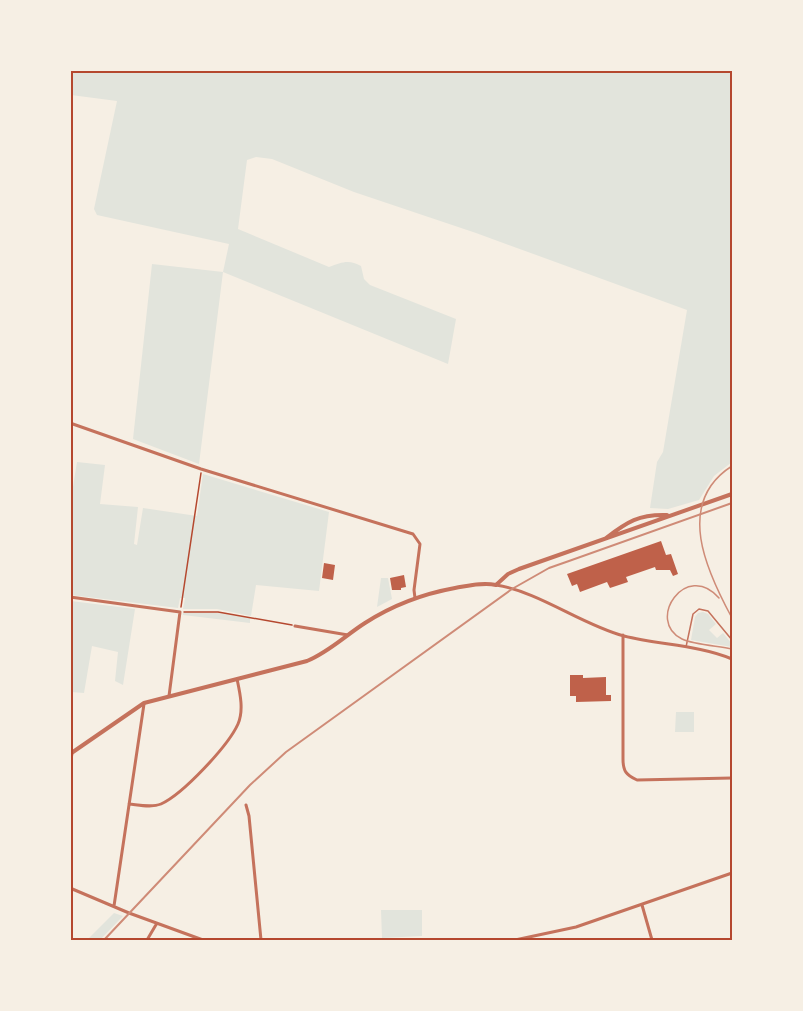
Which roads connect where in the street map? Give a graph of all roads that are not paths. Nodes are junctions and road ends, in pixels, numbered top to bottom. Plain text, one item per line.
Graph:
1 (70, 423) edge
2 (732, 494) edge
3 (670, 515) junction
4 (603, 541) junction
5 (496, 585) junction
6 (70, 597) edge
7 (415, 598) junction
8 (295, 626) road end
9 (348, 635) junction
10 (622, 635) junction
11 (732, 640) edge
12 (686, 647) junction
13 (732, 659) edge
14 (237, 679) junction
15 (169, 696) junction
16 (144, 703) junction
17 (71, 753) edge
18 (70, 767) edge
19 (732, 778) edge
20 (129, 804) junction
21 (246, 805) dead end
22 (732, 873) edge
23 (70, 888) edge
24 (642, 905) junction
25 (114, 906) junction
26 (156, 923) junction
27 (147, 940) edge
28 (203, 940) edge
29 (261, 940) edge
30 (514, 940) edge
31 (652, 940) edge

1 - 7 street
2 - 3 street
3 - 4 street
3 - 4 street
4 - 5 street
5 - 7 street
5 - 10 street
6 - 15 street
7 - 9 street
8 - 9 street
9 - 14 street
10 - 12 street
10 - 19 street
11 - 12 lane
12 - 13 street
14 - 15 street
14 - 20 street
15 - 16 street
16 - 17 street
16 - 20 street
17 - 18 street
20 - 25 street
21 - 29 street
22 - 24 street
23 - 25 street
24 - 30 street
24 - 31 street
25 - 26 street
26 - 27 street
26 - 28 street

